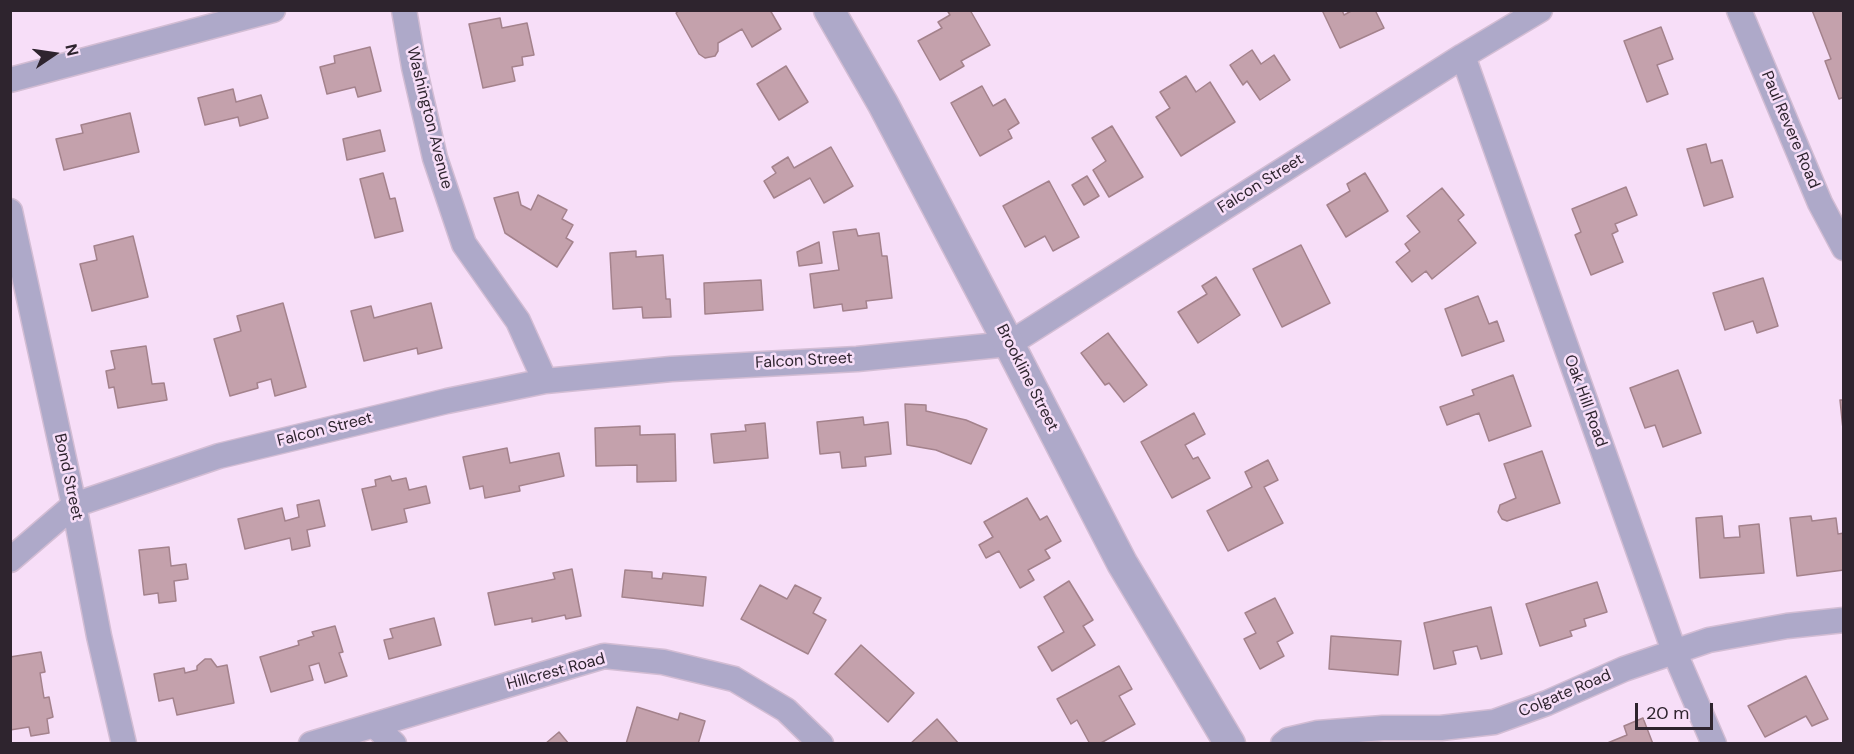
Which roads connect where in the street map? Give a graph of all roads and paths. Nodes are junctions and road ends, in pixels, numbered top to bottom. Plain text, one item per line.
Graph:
1 (273, 10) edge
2 (404, 10) edge
3 (829, 10) edge
4 (1540, 10) edge
5 (1739, 10) edge
6 (1463, 56) junction
7 (10, 80) edge
8 (12, 221) edge
9 (1844, 248) edge
10 (1009, 344) junction
11 (545, 381) junction
12 (74, 505) junction
13 (10, 560) edge
14 (1844, 620) edge
15 (1674, 651) junction
16 (374, 725) junction
17 (124, 744) edge
18 (311, 744) edge
19 (394, 744) edge
20 (821, 744) edge
21 (1230, 744) edge
22 (1283, 744) edge
23 (1714, 744) edge

1 - 7 street
2 - 11 street, Washington Avenue
3 - 10 street, Brookline Street
4 - 6 street, Falcon Street
5 - 9 street, Paul Revere Road
6 - 10 street, Falcon Street
6 - 15 street, Oak Hill Road
8 - 12 street, Bond Street
10 - 11 street, Falcon Street
10 - 21 street, Brookline Street
11 - 12 street, Falcon Street
12 - 13 street, Falcon Street
12 - 17 street, Bond Street
14 - 15 street, Colgate Road
15 - 22 street, Colgate Road
15 - 23 street, Oak Hill Road
16 - 18 street, Hillcrest Road
16 - 19 street
16 - 20 street, Hillcrest Road

